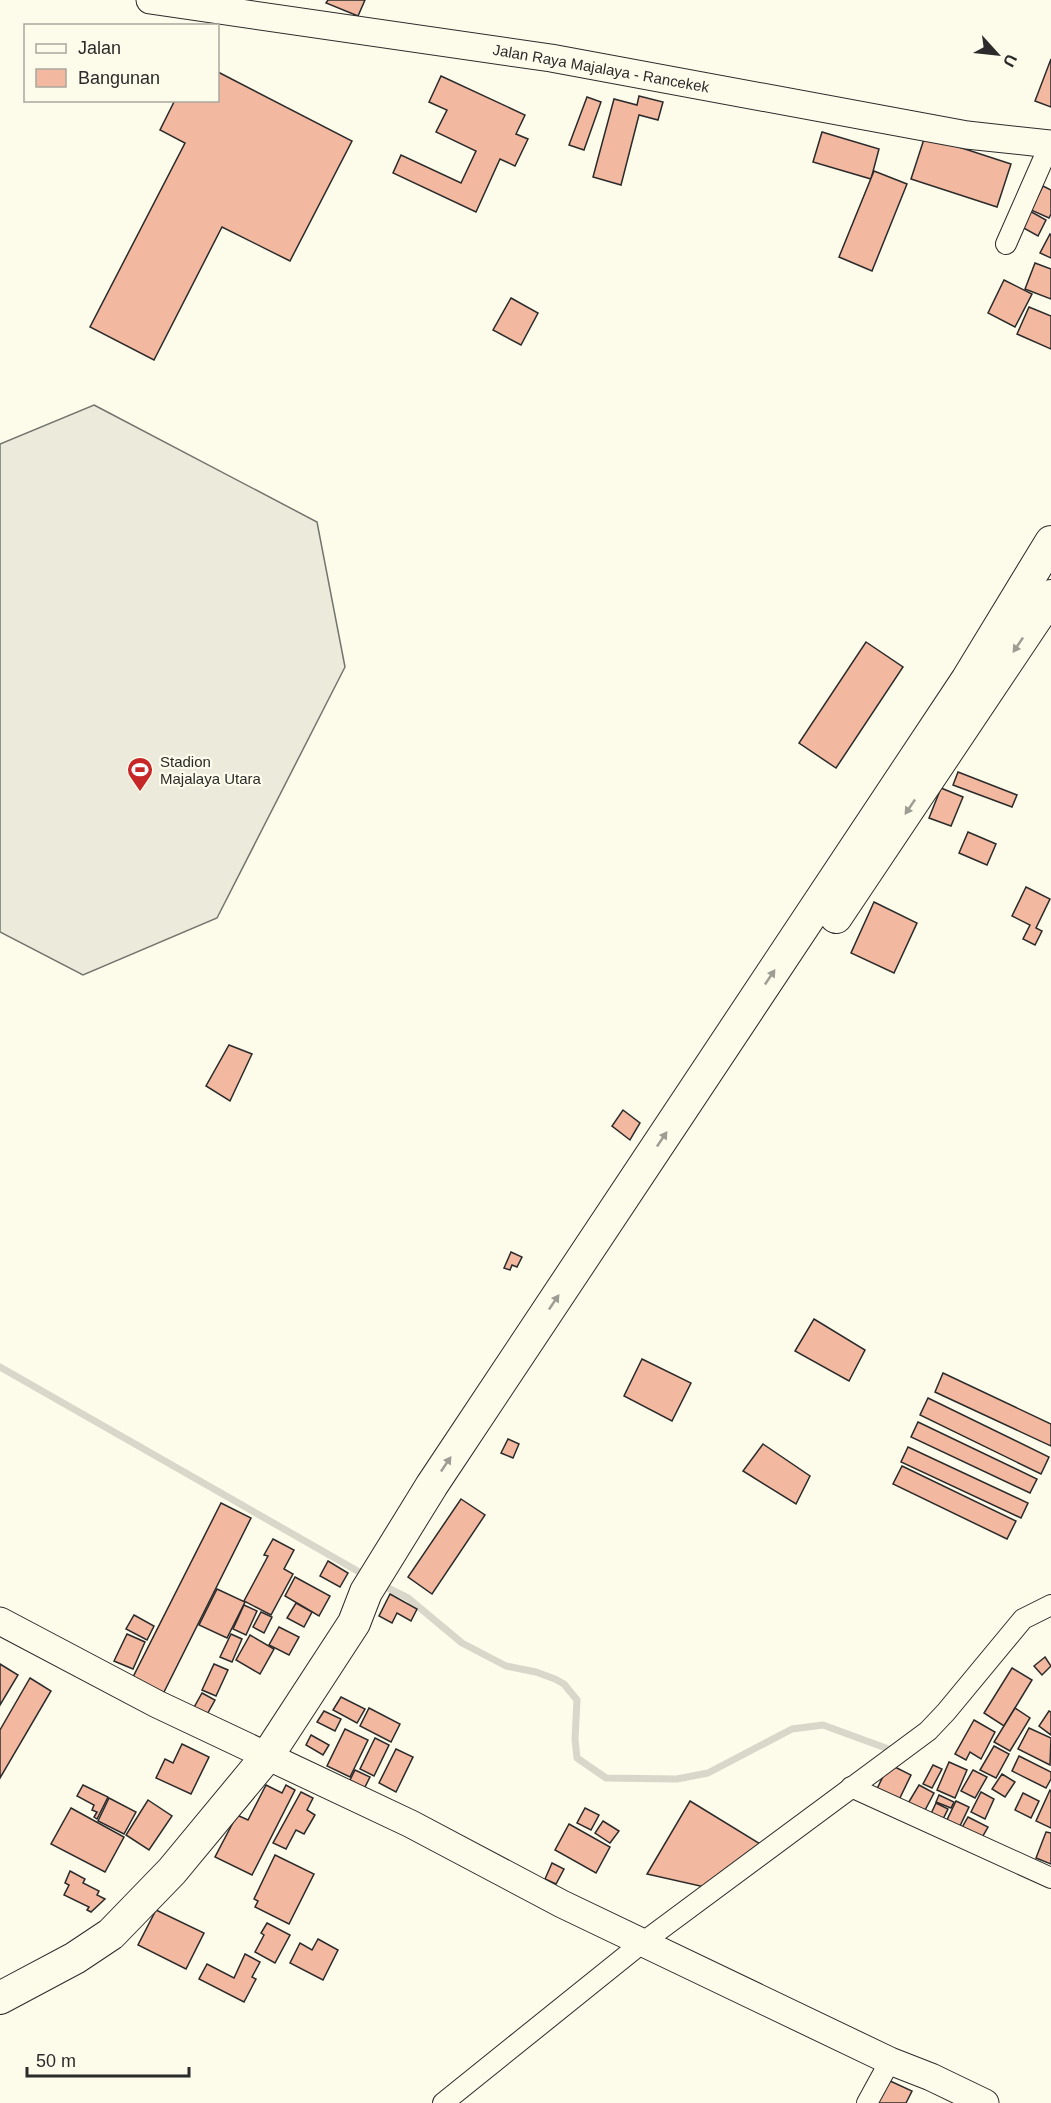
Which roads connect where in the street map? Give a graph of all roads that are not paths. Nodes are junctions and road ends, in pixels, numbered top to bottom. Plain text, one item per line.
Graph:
1 (150, 0) edge
2 (1051, 144) edge
3 (1006, 244) dead end
4 (1051, 542) edge
5 (1051, 596) edge
6 (1051, 1605) edge
7 (0, 1621) edge
8 (354, 1623) junction
9 (268, 1755) junction
10 (851, 1787) junction
11 (1051, 1878) edge
12 (642, 1943) junction
13 (0, 1998) edge
14 (890, 2061) junction
15 (443, 2103) edge
16 (867, 2103) edge
17 (984, 2103) edge

1 - 2 street, Jalan Raya Majalaya - Rancekek
2 - 3 street
8 -> 4 main road
5 -> 8 main road
6 - 10 street
7 - 9 street
8 - 9 main road
9 - 12 street
9 - 13 main road
10 - 11 street
10 - 12 street
12 - 14 street
12 - 15 street
14 - 16 street
14 - 17 street

